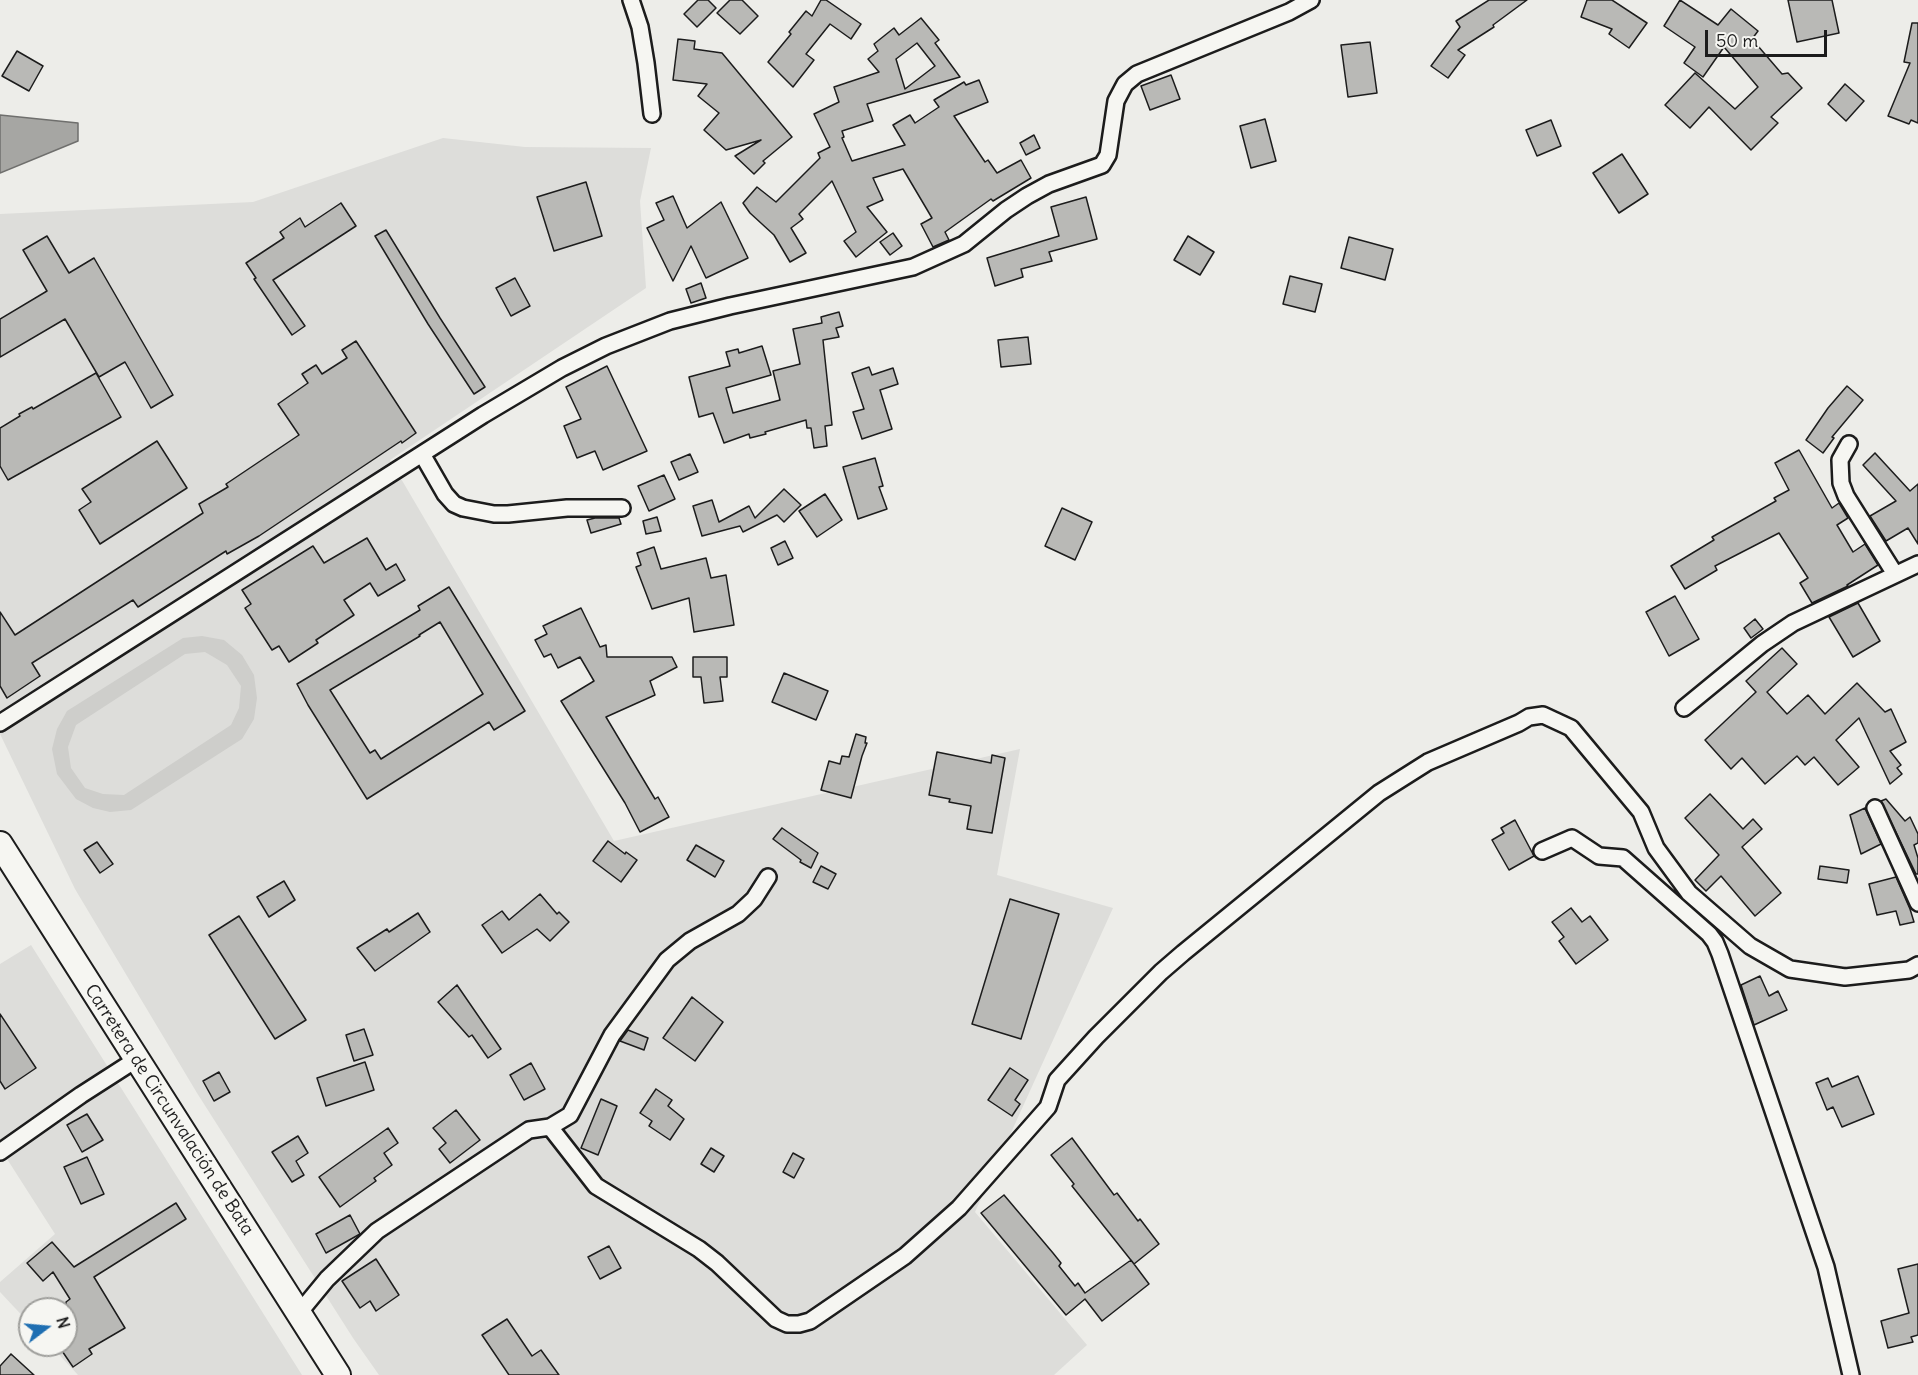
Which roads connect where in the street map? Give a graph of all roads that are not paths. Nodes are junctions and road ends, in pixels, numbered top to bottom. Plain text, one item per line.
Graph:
1 (632, 0) edge
2 (1311, 0) edge
3 (651, 114) dead end
4 (1849, 444) dead end
5 (422, 454) junction
6 (622, 508) dead end
7 (1918, 564) edge
8 (1895, 574) junction
9 (1684, 708) dead end
10 (0, 723) edge
11 (1875, 808) dead end
12 (0, 844) edge
13 (1542, 851) dead end
14 (768, 877) dead end
15 (1918, 903) edge
16 (1918, 965) edge
17 (137, 1059) junction
18 (550, 1127) junction
19 (0, 1152) edge
20 (299, 1313) junction
21 (339, 1375) edge
22 (1851, 1375) edge

1 - 3 street
2 - 5 street
4 - 8 street
5 - 6 street
5 - 10 street
7 - 8 street
8 - 9 street
11 - 15 street
12 - 17 main road, Carretera de Circunvalación de Bata
13 - 22 street
14 - 18 street
16 - 18 street
17 - 19 street
17 - 20 main road, Carretera de Circunvalación de Bata
18 - 20 street
20 - 21 main road, Carretera de Circunvalación de Bata

